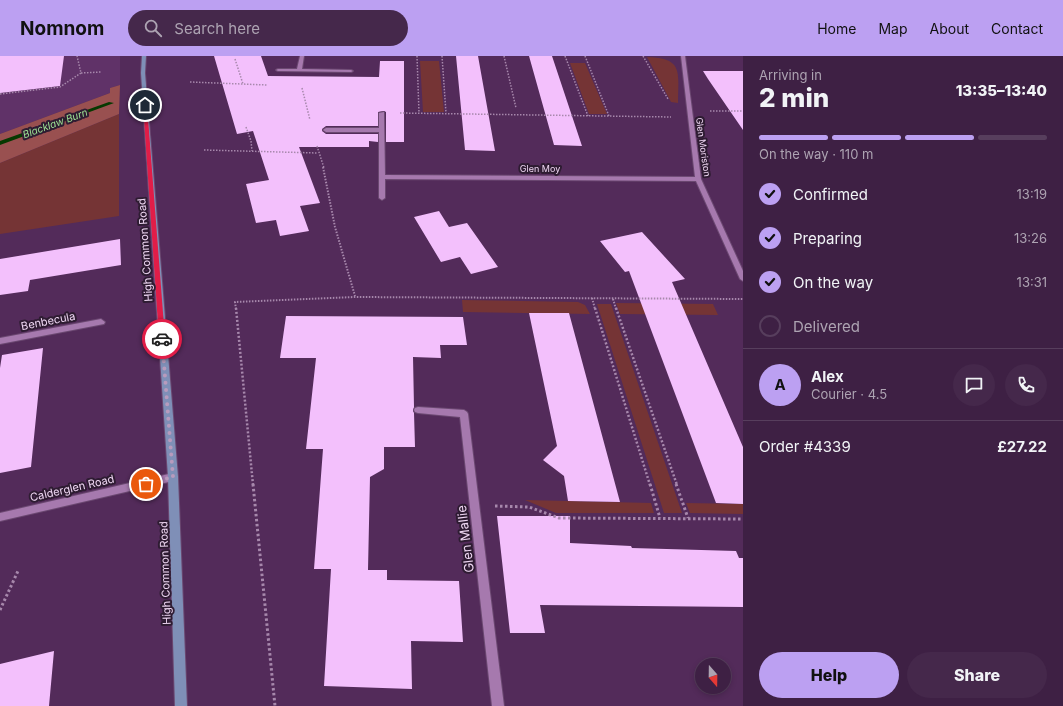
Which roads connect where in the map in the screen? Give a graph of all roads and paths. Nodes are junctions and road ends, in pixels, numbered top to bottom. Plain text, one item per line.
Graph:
1 (77, 56) edge
2 (144, 56) edge
3 (302, 56) edge
4 (417, 56) edge
5 (442, 56) edge
6 (504, 56) edge
7 (565, 56) edge
8 (585, 56) edge
9 (643, 56) edge
10 (683, 56) edge
11 (235, 59) dead end
12 (278, 70) dead end
13 (299, 70) junction
14 (351, 71) dead end
15 (102, 72) dead end
16 (81, 73) junction
17 (243, 84) dead end
18 (302, 86) dead end
19 (0, 94) edge
20 (516, 108) dead end
21 (743, 111) edge
22 (382, 113) joint
23 (418, 113) junction
24 (446, 113) junction
25 (690, 114) junction
26 (588, 116) junction
27 (609, 116) junction
28 (678, 117) junction
29 (311, 123) dead end
30 (246, 127) dead end
31 (326, 130) dead end
32 (382, 130) junction
33 (317, 145) dead end
34 (204, 150) dead end
35 (252, 151) junction
36 (318, 153) junction
37 (382, 177) junction
38 (698, 179) junction
39 (382, 198) dead end
40 (743, 279) edge
41 (355, 297) junction
42 (592, 298) junction
43 (613, 299) junction
44 (743, 299) edge
45 (101, 322) dead end
46 (0, 341) edge
47 (418, 410) dead end
48 (173, 477) junction
49 (475, 506) junction
50 (0, 517) edge
51 (660, 518) junction
52 (688, 518) junction
53 (743, 519) edge
54 (18, 571) dead end
55 (0, 610) edge
56 (181, 706) edge
57 (275, 706) edge
58 (498, 706) edge

1 - 16 path
2 - 48 street, High Common Road
3 - 13 street
4 - 23 path
5 - 24 path
6 - 20 path
7 - 26 path
8 - 27 path
9 - 28 path
10 - 25 street, Glen Moriston
11 - 17 path
12 - 13 street
13 - 14 street
15 - 16 path
16 - 19 path
18 - 29 path
21 - 25 path
22 - 23 path
22 - 32 street
23 - 24 path
24 - 26 path
25 - 28 path
25 - 38 street, Glen Moriston
26 - 27 path
27 - 28 path
30 - 35 path
31 - 32 street
32 - 37 street
33 - 36 path
34 - 35 path
35 - 36 path
36 - 41 path
37 - 38 street, Glen Moy
37 - 39 street
38 - 40 street, Glen Moriston
41 - 42 path
41 - 57 path
42 - 43 path
42 - 51 path
43 - 44 path
43 - 52 path
45 - 46 street, Benbecula
47 - 49 street, Glen Mallie
48 - 50 street, Calderglen Road
48 - 56 street, High Common Road
49 - 51 path
49 - 58 street, Glen Mallie
51 - 52 path
52 - 53 path
54 - 55 path

